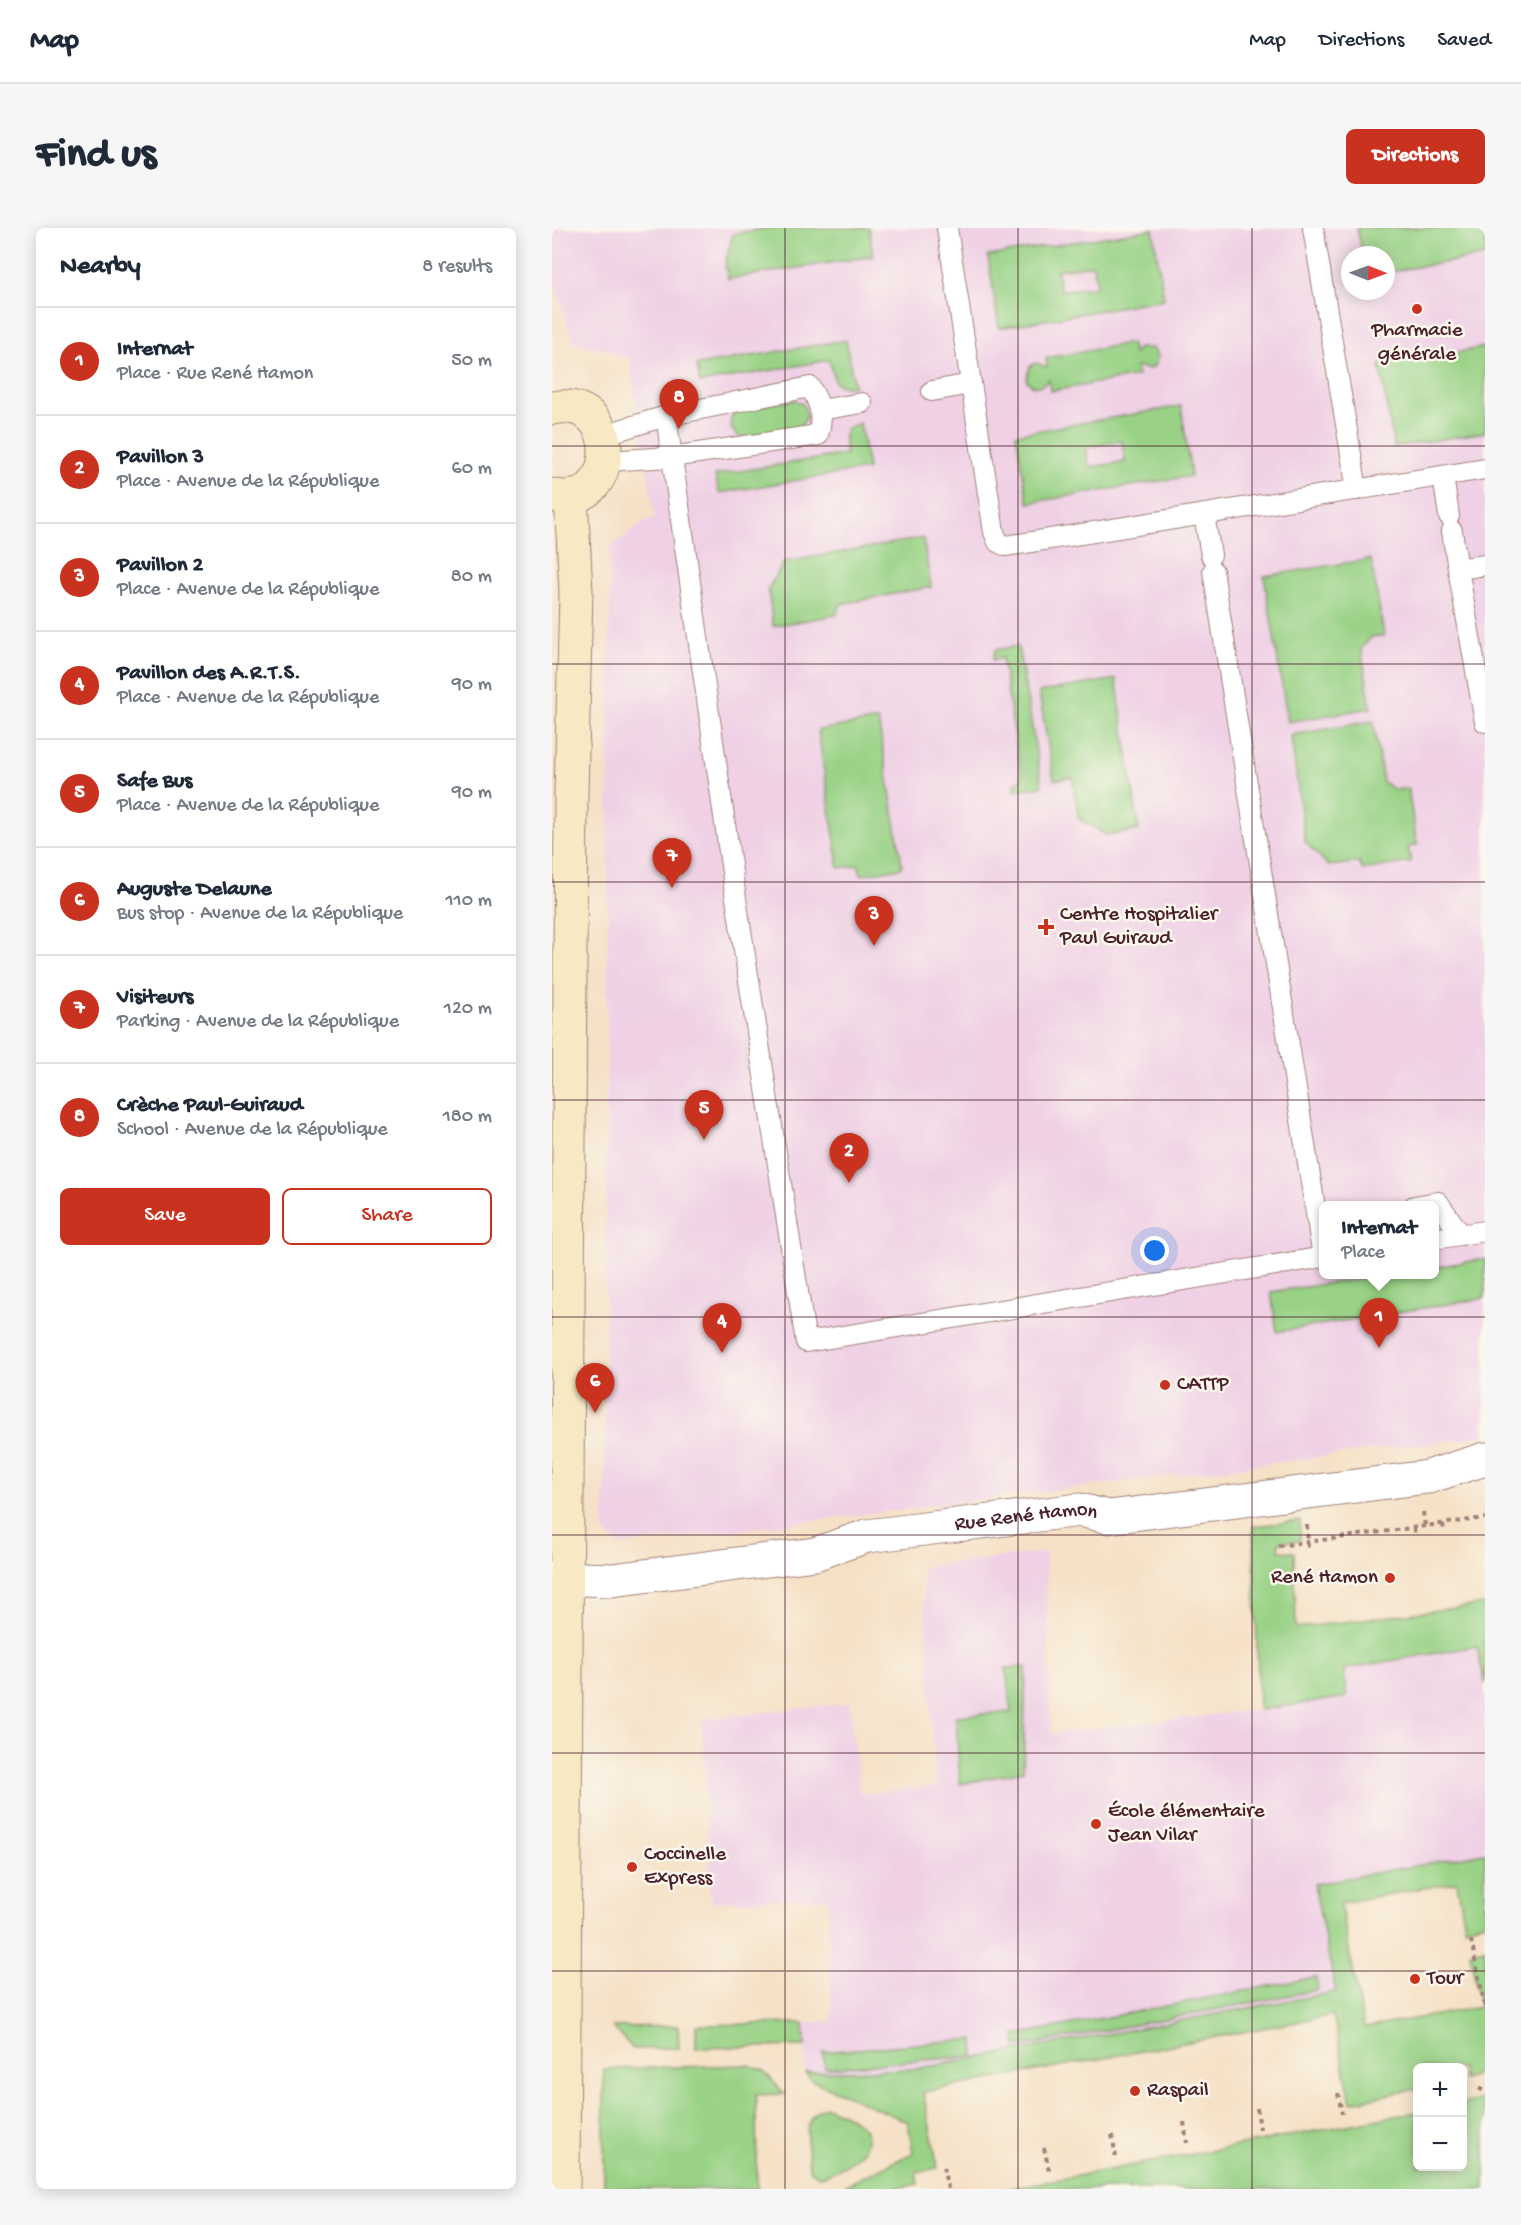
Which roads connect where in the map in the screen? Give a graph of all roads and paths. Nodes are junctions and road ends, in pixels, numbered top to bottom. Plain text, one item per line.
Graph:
1 (947, 228) edge
2 (1313, 228) edge
3 (971, 384) junction
4 (932, 391) dead end
5 (555, 400) edge
6 (862, 403) dead end
7 (820, 410) junction
8 (666, 416) junction
9 (604, 448) junction
10 (671, 457) junction
11 (1485, 469) edge
12 (1443, 476) junction
13 (1357, 490) junction
14 (562, 495) edge
15 (1204, 515) junction
16 (1485, 565) edge
17 (1458, 570) junction
18 (1485, 722) edge
19 (562, 794) edge
20 (1439, 1203) edge
21 (1319, 1215) edge
22 (1485, 1231) edge
23 (1461, 1235) junction
24 (1439, 1238) edge
25 (1319, 1258) edge
26 (1485, 1459) edge
27 (1422, 1505) dead end
28 (1485, 1518) edge
29 (1307, 1520) dead end
30 (1443, 1524) junction
31 (1425, 1526) junction
32 (1414, 1528) junction
33 (1444, 1532) dead end
34 (1415, 1536) dead end
35 (1307, 1542) junction
36 (1278, 1546) dead end
37 (1308, 1550) dead end
38 (559, 1579) edge
39 (1472, 1940) dead end
40 (1485, 2007) edge
41 (1479, 2088) dead end
42 (1485, 2092) edge
43 (1338, 2093) dead end
44 (1257, 2108) dead end
45 (1342, 2114) dead end
46 (1184, 2122) dead end
47 (1260, 2129) dead end
48 (1112, 2135) dead end
49 (1187, 2143) dead end
50 (1044, 2148) dead end
51 (1116, 2157) dead end
52 (943, 2167) dead end
53 (1049, 2170) dead end
54 (563, 2189) edge
55 (948, 2189) edge

1 - 3 lane
2 - 13 lane
3 - 4 lane
3 - 15 lane
5 - 9 main road
6 - 7 lane
7 - 8 lane
7 - 10 lane
8 - 9 lane
8 - 10 lane
9 - 10 lane
9 - 14 main road
10 - 25 lane
11 - 12 lane
12 - 13 lane
12 - 17 lane
13 - 15 lane
14 - 19 main road
15 - 21 lane
16 - 17 lane
17 - 18 lane
19 - 38 main road
20 - 23 lane
22 - 23 lane
23 - 24 lane
26 - 38 street, Rue René Hamon
27 - 31 path
28 - 30 path
29 - 35 path
30 - 31 path
30 - 33 path
31 - 32 path
32 - 34 path
32 - 35 path
35 - 36 path
35 - 37 path
38 - 54 main road
39 - 40 path
41 - 42 path
43 - 45 path
44 - 47 path
46 - 49 path
48 - 51 path
50 - 53 path
52 - 55 path

